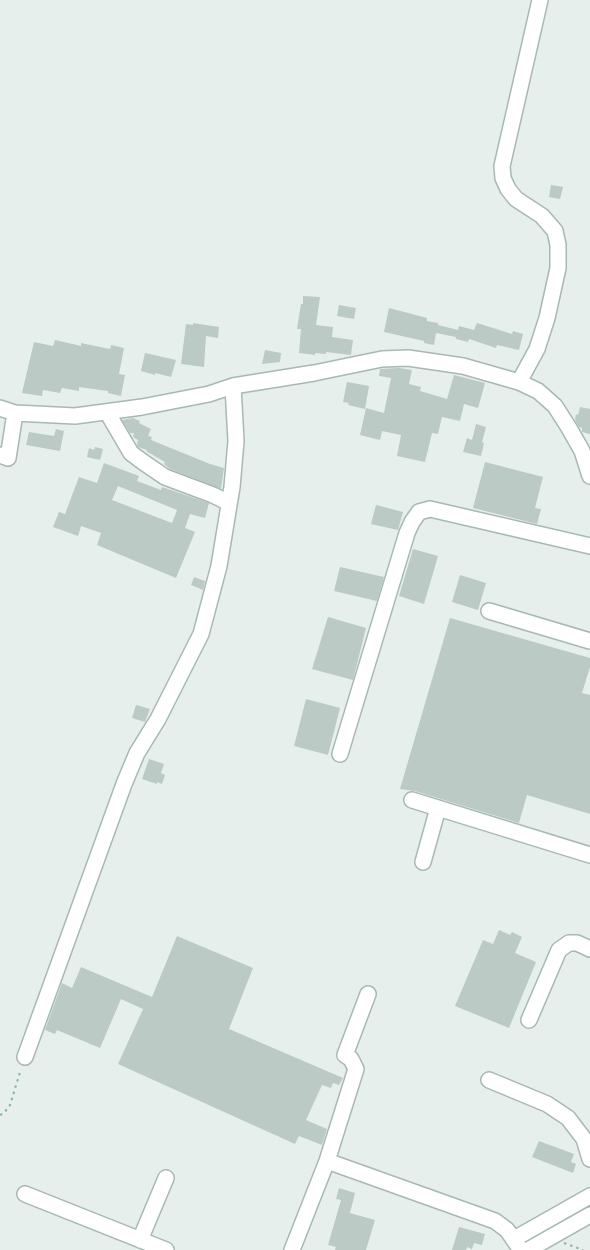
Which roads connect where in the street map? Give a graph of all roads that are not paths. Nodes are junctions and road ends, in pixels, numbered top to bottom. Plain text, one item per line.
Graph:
1 (540, 0) edge
2 (519, 382) junction
3 (233, 386) junction
4 (0, 408) edge
5 (107, 412) junction
6 (15, 413) junction
7 (0, 455) edge
8 (590, 476) edge
9 (229, 503) junction
10 (590, 546) edge
11 (488, 611) dead end
12 (590, 641) edge
13 (340, 754) dead end
14 (412, 800) dead end
15 (438, 808) junction
16 (590, 854) edge
17 (423, 862) dead end
18 (590, 949) edge
19 (368, 994) dead end
20 (529, 1020) dead end
21 (25, 1057) road end
22 (489, 1080) dead end
23 (590, 1159) edge
24 (326, 1161) junction
25 (166, 1178) dead end
26 (25, 1194) dead end
27 (590, 1196) edge
28 (590, 1215) edge
29 (140, 1240) junction
30 (517, 1245) edge
31 (166, 1250) edge
32 (292, 1250) edge
33 (528, 1250) edge

1 - 2 street
2 - 3 street
2 - 8 street
3 - 5 street
3 - 9 street
4 - 6 street
5 - 6 street
5 - 9 street
6 - 7 street
9 - 21 street
10 - 13 street
11 - 12 street
14 - 15 street
15 - 16 street
15 - 17 street
18 - 20 street
19 - 24 street
22 - 23 street
24 - 30 street
24 - 32 street
25 - 29 street
26 - 29 street
27 - 30 street
28 - 33 street
29 - 31 street

